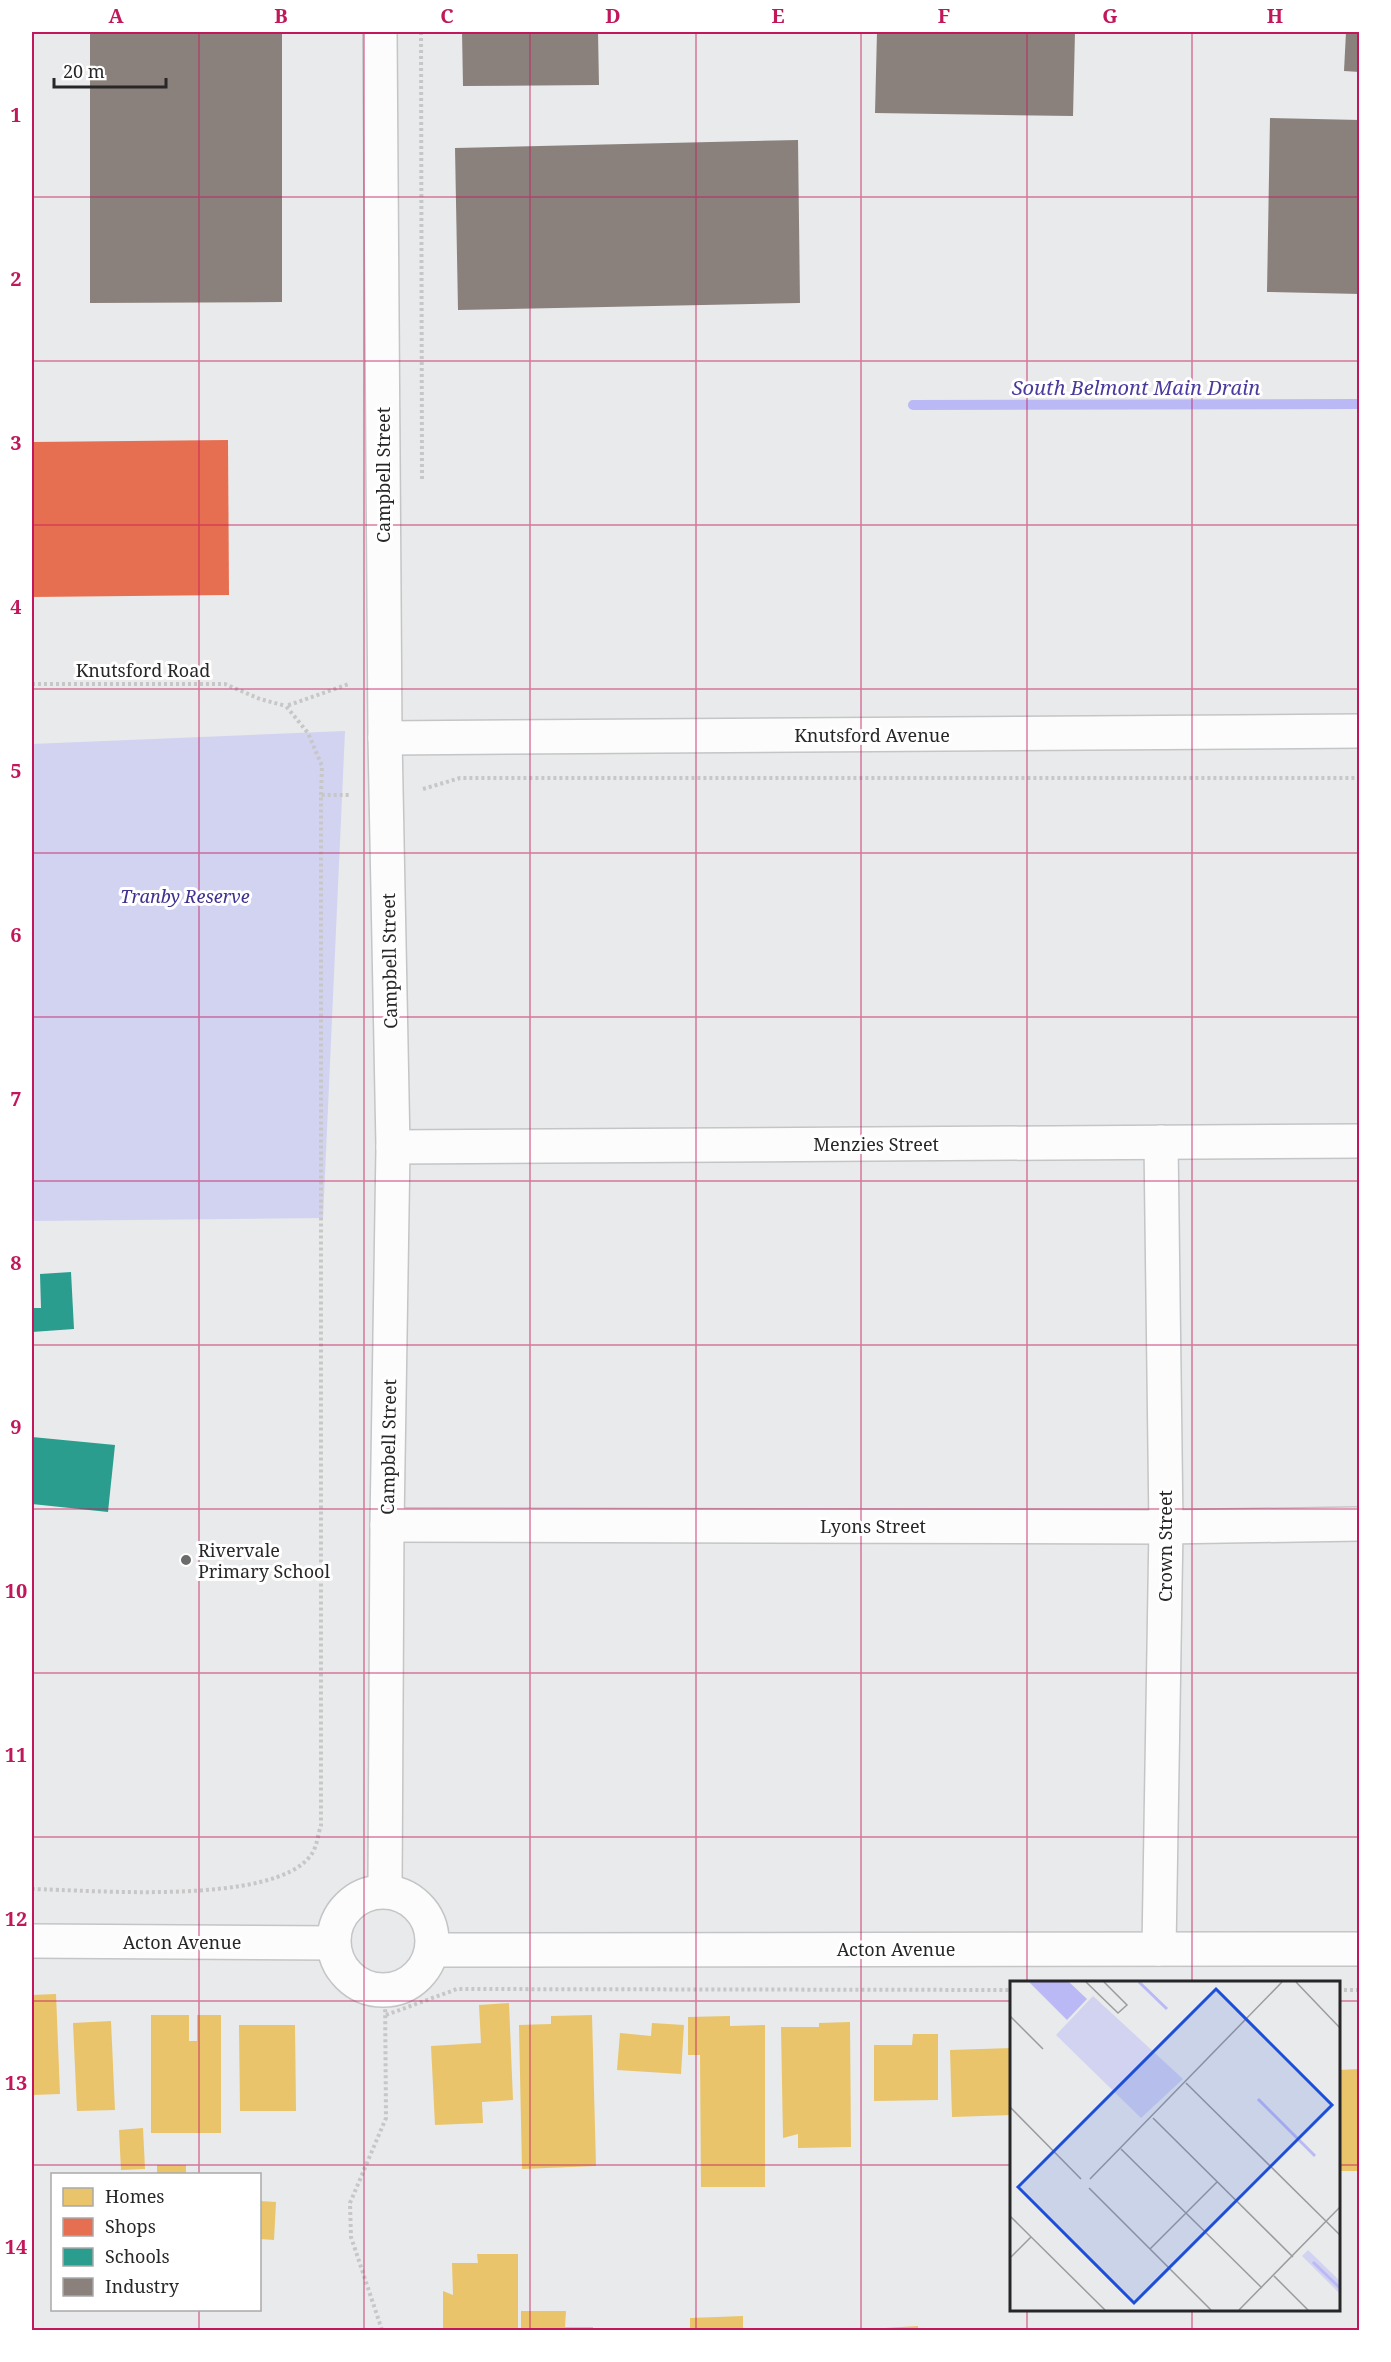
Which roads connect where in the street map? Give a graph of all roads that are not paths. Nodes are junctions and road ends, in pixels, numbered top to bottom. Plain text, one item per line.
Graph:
1 (380, 32) edge
2 (1359, 731) edge
3 (385, 738) junction
4 (1359, 1141) edge
5 (1161, 1142) junction
6 (393, 1147) junction
7 (1359, 1524) edge
8 (387, 1525) junction
9 (1166, 1527) junction
10 (385, 1890) junction
11 (32, 1941) edge
12 (333, 1943) junction
13 (1159, 1949) junction
14 (1359, 1949) edge
15 (432, 1950) junction

1 - 3 street, Campbell Street
2 - 3 street, Knutsford Avenue
3 - 6 street, Campbell Street
4 - 5 street, Menzies Street
5 - 6 street, Menzies Street
5 - 9 street, Crown Street
6 - 8 street, Campbell Street
7 - 9 street, Lyons Street
8 - 9 street, Lyons Street
8 - 10 street, Campbell Street
9 - 13 street, Crown Street
10 - 12 street
10 - 15 street
11 - 12 street, Acton Avenue
12 - 15 street
13 - 14 street, Acton Avenue
13 - 15 street, Acton Avenue

